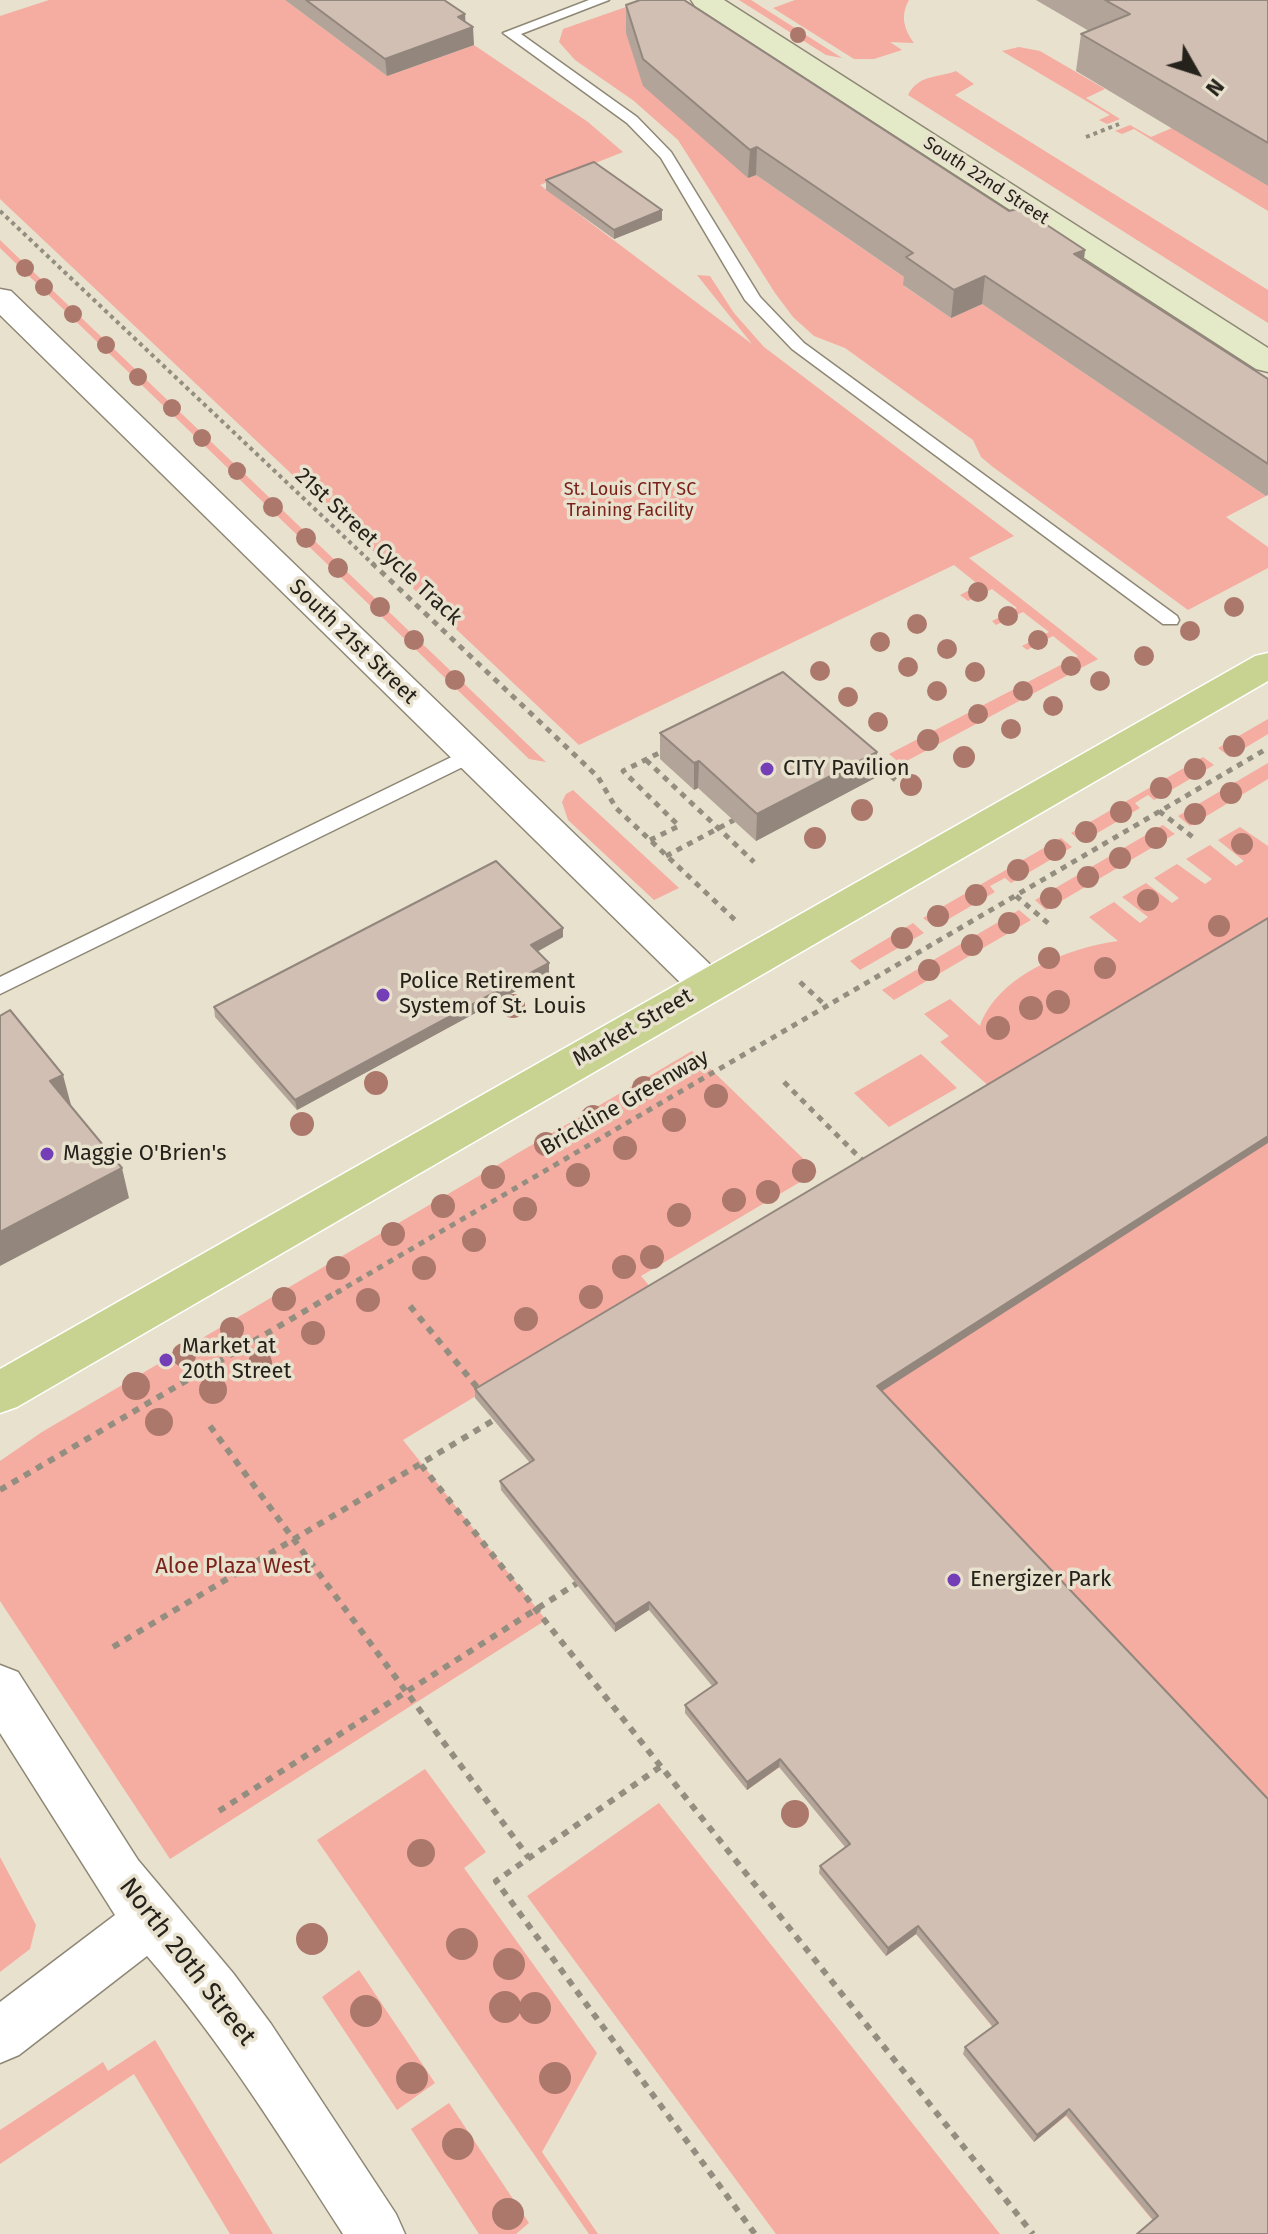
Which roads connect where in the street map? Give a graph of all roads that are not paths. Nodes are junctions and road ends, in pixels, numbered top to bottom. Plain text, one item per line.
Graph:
1 (602, 0) edge
2 (705, 0) edge
3 (0, 298) edge
4 (1268, 362) edge
5 (1170, 620) dead end
6 (1268, 665) edge
7 (470, 755) junction
8 (707, 985) junction
9 (0, 986) edge
10 (0, 1393) edge
11 (0, 1688) edge
12 (151, 1920) junction
13 (0, 2036) edge
14 (376, 2234) edge

1 - 5 lane
2 - 4 street, South 22nd Street
3 - 7 street, South 21st Street
6 - 8 main road, Market Street
7 - 8 street, South 21st Street
7 - 9 lane
8 - 10 main road, Market Street
11 - 12 street, North 20th Street
12 - 13 street
12 - 14 street, North 20th Street

